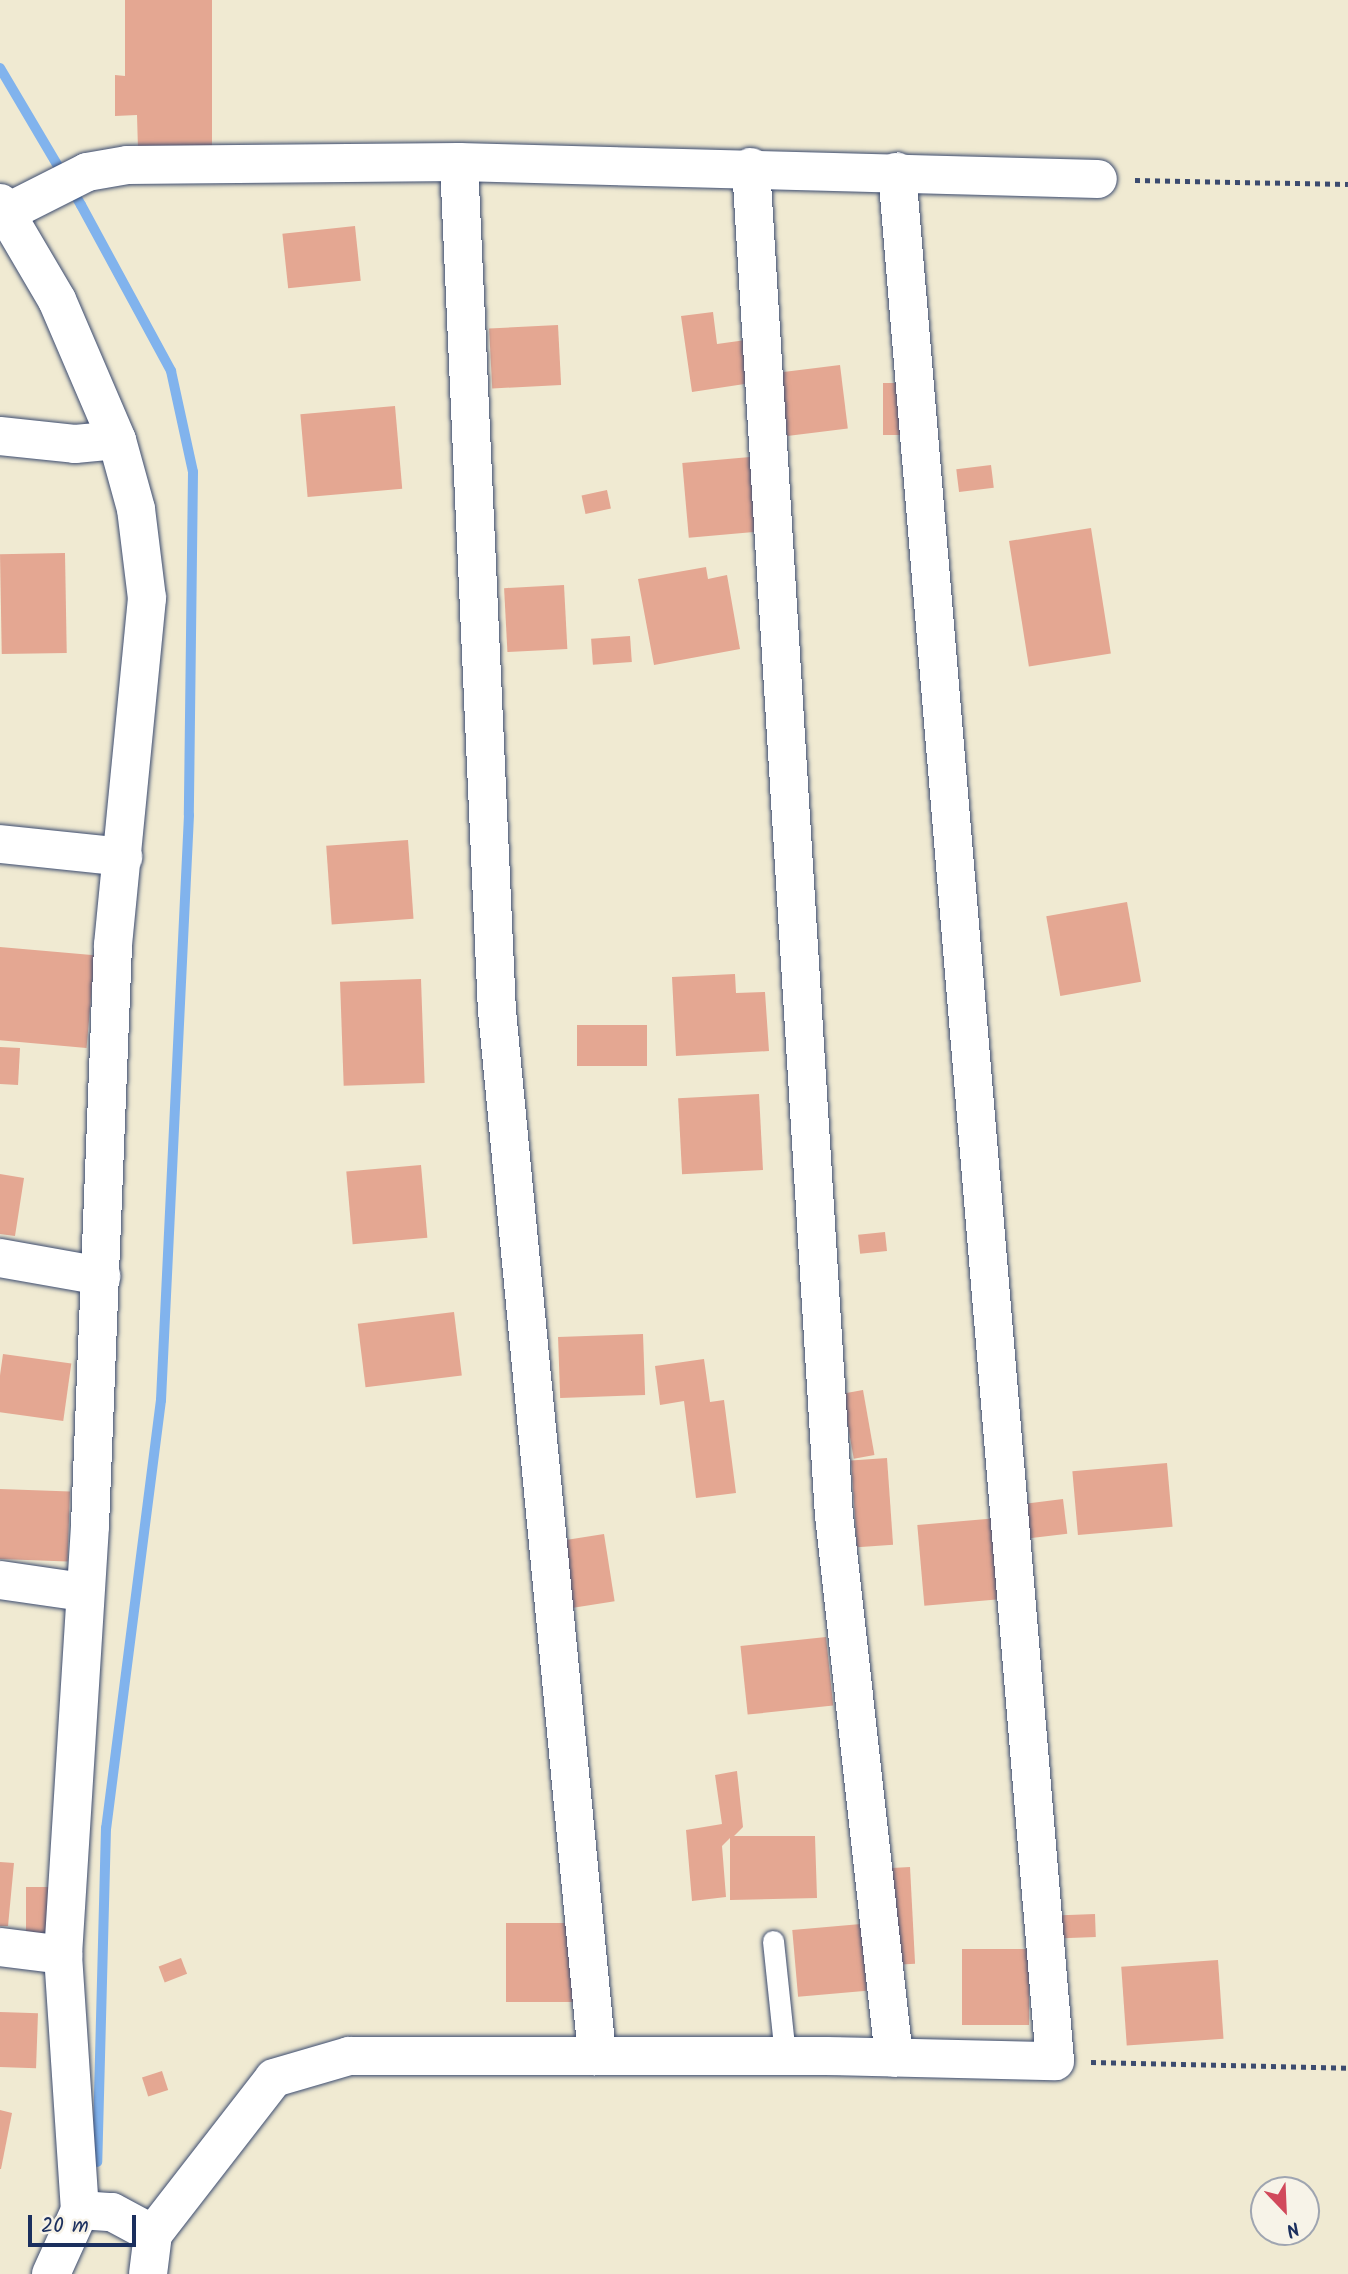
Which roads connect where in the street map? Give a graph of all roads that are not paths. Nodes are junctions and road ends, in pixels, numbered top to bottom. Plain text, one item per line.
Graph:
1 (459, 162) junction
2 (751, 167) junction
3 (897, 172) junction
4 (1098, 179) road end
5 (3, 208) edge
6 (0, 436) edge
7 (117, 440) junction
8 (0, 844) edge
9 (123, 857) junction
10 (0, 1258) edge
11 (101, 1276) junction
12 (0, 1580) edge
13 (83, 1592) junction
14 (773, 1941) dead end
15 (0, 1947) edge
16 (63, 1955) junction
17 (597, 2056) junction
18 (785, 2056) junction
19 (894, 2058) junction
20 (80, 2210) junction
21 (153, 2234) junction
22 (51, 2274) edge
23 (148, 2274) edge

1 - 2 street
1 - 5 street
1 - 17 street
2 - 3 street
2 - 19 street
3 - 4 street
3 - 19 street
5 - 7 street
6 - 7 street
7 - 9 street
8 - 9 street
9 - 11 street
10 - 11 street
11 - 13 street
12 - 13 street
13 - 16 street
14 - 18 lane
15 - 16 street
16 - 20 street
17 - 18 street
17 - 21 street
18 - 19 street
20 - 21 street
20 - 22 street
21 - 23 street

